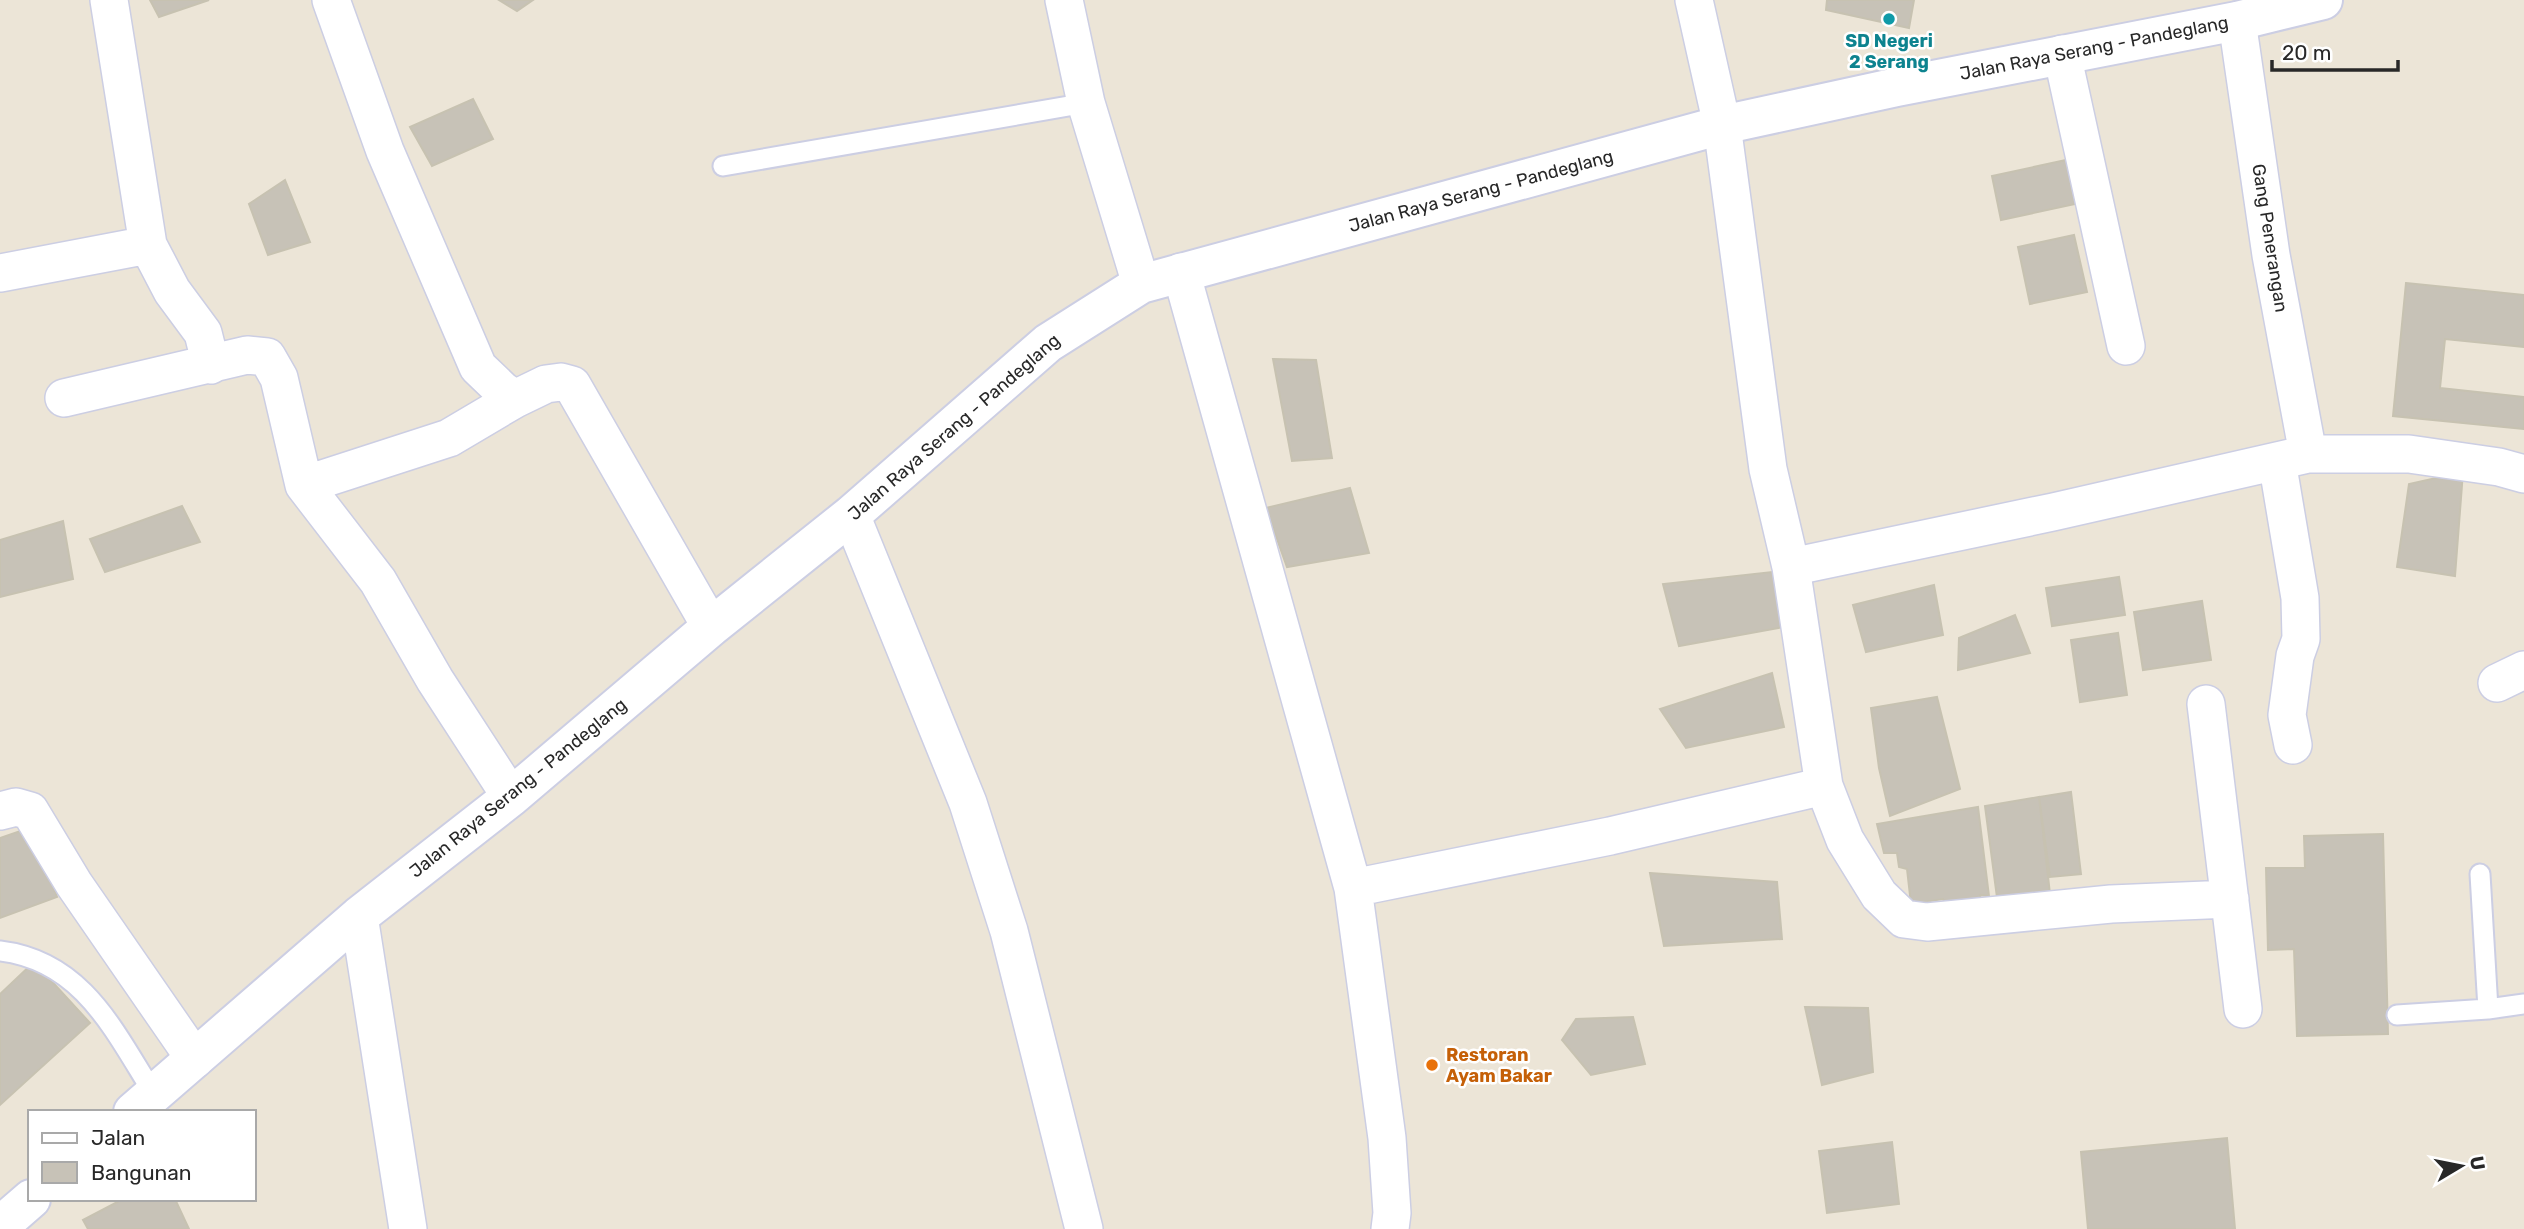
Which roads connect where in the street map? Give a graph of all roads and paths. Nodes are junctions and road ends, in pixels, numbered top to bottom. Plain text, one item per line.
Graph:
1 (108, 0) edge
2 (331, 0) edge
3 (1064, 0) edge
4 (1694, 0) edge
5 (2323, 0) edge
6 (2236, 10) edge
7 (2062, 54) junction
8 (1086, 103) junction
9 (1722, 125) junction
10 (723, 166) dead end
11 (148, 245) junction
12 (1181, 272) junction
13 (0, 273) edge
14 (1142, 284) junction
15 (2126, 346) dead end
16 (211, 365) junction
17 (64, 398) dead end
18 (514, 399) junction
19 (2292, 458) junction
20 (2524, 474) edge
21 (304, 485) junction
22 (851, 515) junction
23 (1791, 567) junction
24 (712, 627) junction
25 (2206, 704) dead end
26 (2293, 745) dead end
27 (1824, 786) junction
28 (511, 797) junction
29 (0, 811) edge
30 (2480, 874) dead end
31 (1353, 888) junction
32 (2230, 899) junction
33 (359, 916) junction
34 (0, 951) edge
35 (2524, 1004) edge
36 (2243, 1009) dead end
37 (2488, 1009) junction
38 (2397, 1015) dead end
39 (195, 1059) junction
40 (144, 1103) edge
41 (29, 1201) edge
42 (0, 1226) edge
43 (408, 1229) edge
44 (1083, 1229) edge
45 (1390, 1229) edge

1 - 11 street
2 - 18 street
3 - 8 street
4 - 9 street
5 - 6 main road, Jalan Raya Serang - Pandeglang
6 - 7 main road, Jalan Raya Serang - Pandeglang
6 - 19 street, Gang Penerangan
7 - 9 main road, Jalan Raya Serang - Pandeglang
7 - 15 street
8 - 10 lane
8 - 14 street
9 - 12 main road, Jalan Raya Serang - Pandeglang
9 - 23 street
11 - 13 street
11 - 16 street
12 - 14 main road, Jalan Raya Serang - Pandeglang
12 - 31 street
14 - 22 main road, Jalan Raya Serang - Pandeglang
16 - 17 street
16 - 21 street
18 - 21 street
18 - 24 street
19 - 20 street
19 - 23 street
19 - 26 street, Gang Penerangan
21 - 28 street
22 - 24 main road, Jalan Raya Serang - Pandeglang
22 - 44 street
23 - 27 street
24 - 28 main road, Jalan Raya Serang - Pandeglang
25 - 32 street
27 - 31 street
27 - 32 street
28 - 33 main road, Jalan Raya Serang - Pandeglang
29 - 39 street
30 - 37 lane
31 - 45 street
32 - 36 street
33 - 39 main road, Jalan Raya Serang - Pandeglang
33 - 43 street
34 - 40 lane
35 - 37 lane
37 - 38 lane
39 - 40 main road, Jalan Raya Serang - Pandeglang
41 - 42 main road

